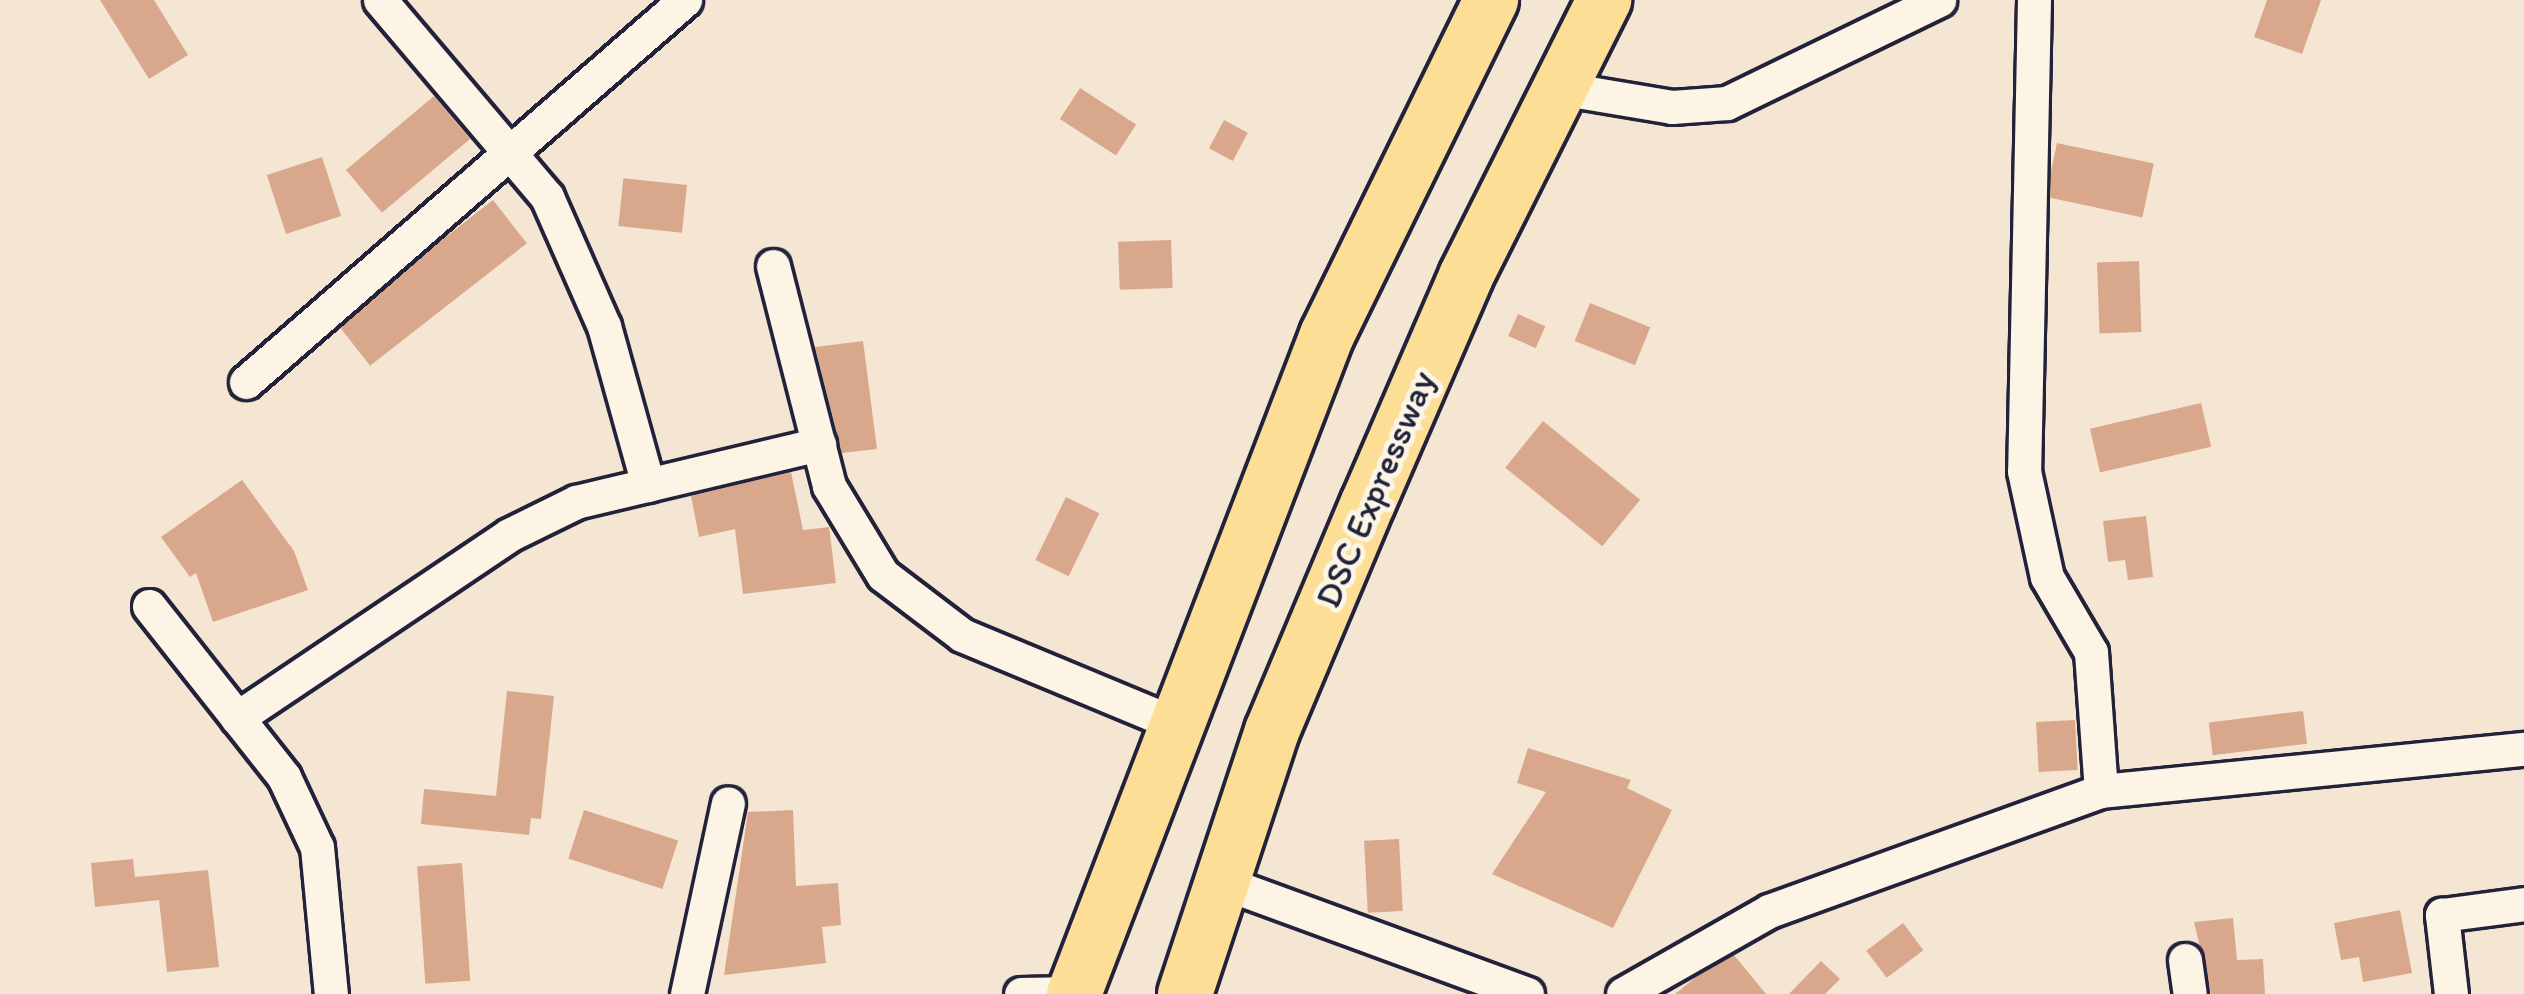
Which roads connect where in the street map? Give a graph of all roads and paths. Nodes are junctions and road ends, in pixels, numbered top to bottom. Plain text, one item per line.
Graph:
1 (380, 0) edge
2 (685, 0) edge
3 (1491, 0) edge
4 (1604, 0) edge
5 (1939, 0) edge
6 (2034, 0) edge
7 (1559, 88) junction
8 (512, 151) junction
9 (773, 266) dead end
10 (246, 382) dead end
11 (819, 444) junction
12 (648, 485) junction
13 (149, 606) dead end
14 (238, 718) junction
15 (1173, 722) junction
16 (2524, 749) edge
17 (2102, 790) junction
18 (728, 803) dead end
19 (1219, 880) junction
20 (2524, 904) edge
21 (1074, 993) edge
22 (331, 994) edge
23 (687, 994) edge
24 (1021, 994) edge
25 (1185, 994) edge
26 (1527, 994) edge
27 (1623, 994) edge
28 (2451, 994) edge

1 - 8 street
2 - 8 street
3 - 15 main road
4 - 7 main road, DSC Expressway
5 - 7 street
6 - 17 street
7 - 19 main road, DSC Expressway
8 - 10 street
8 - 12 street
9 - 11 street
11 - 12 street
11 - 15 street
12 - 14 street
13 - 14 street
14 - 22 street
15 - 21 main road
16 - 17 street
17 - 27 street
18 - 23 street
19 - 25 main road, DSC Expressway
19 - 26 street
20 - 28 street
21 - 24 street

